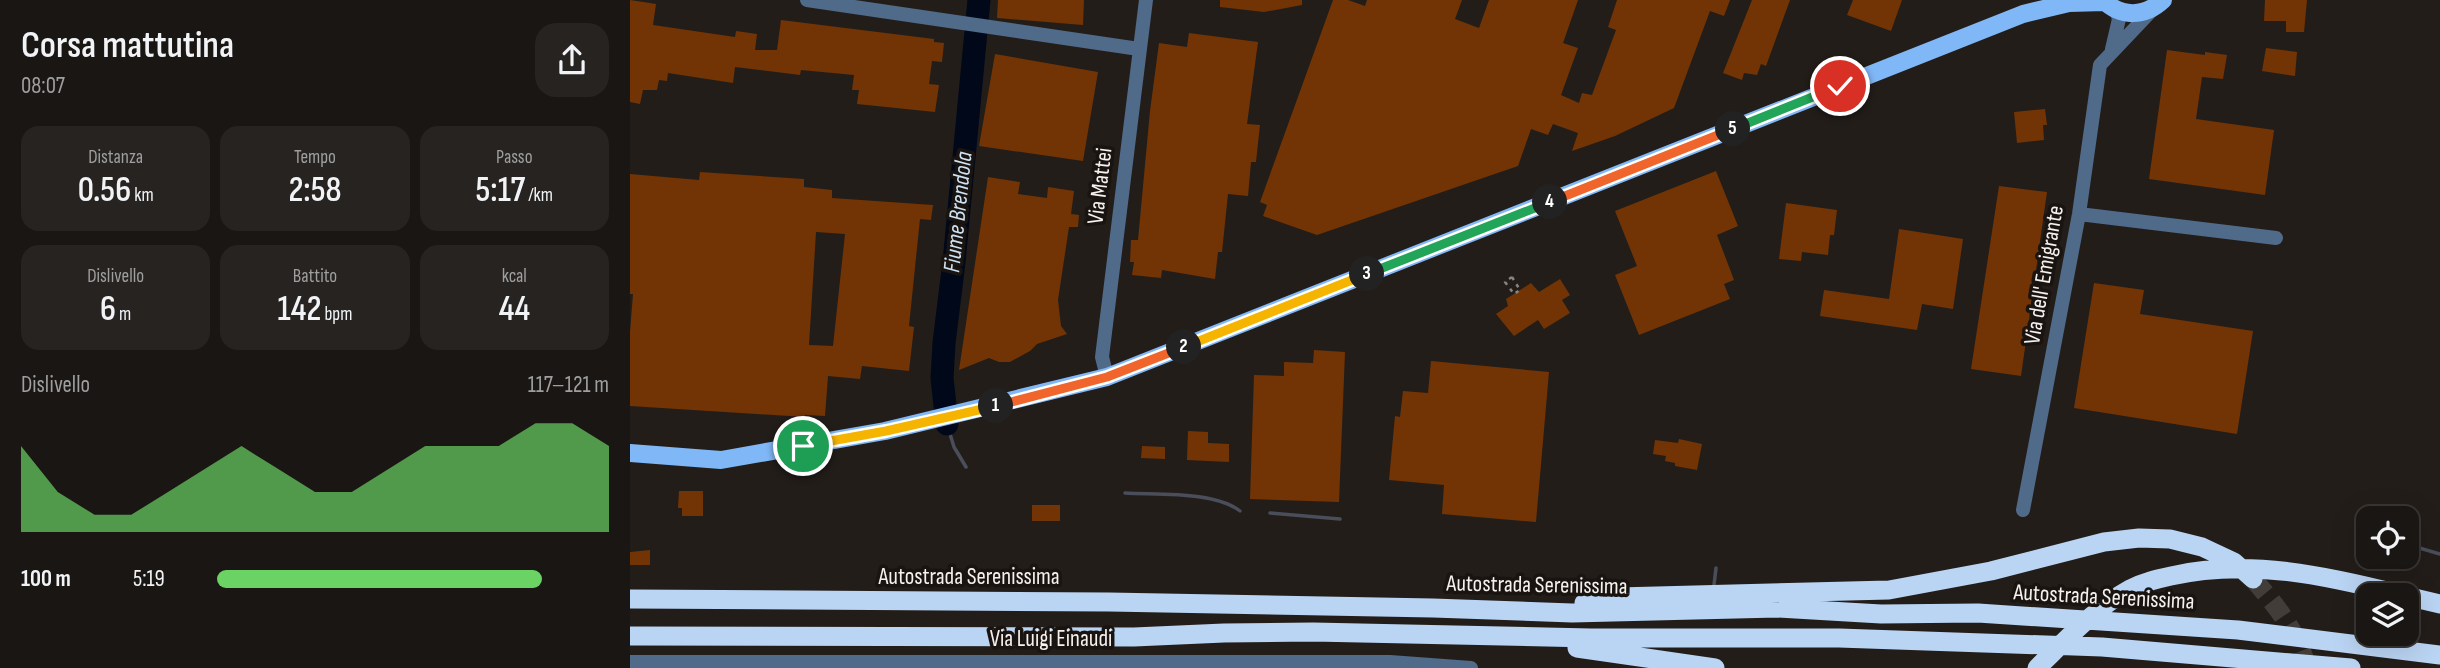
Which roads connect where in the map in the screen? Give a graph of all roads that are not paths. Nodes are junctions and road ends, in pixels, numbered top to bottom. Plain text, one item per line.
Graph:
1 (807, 0) edge
2 (1146, 0) edge
3 (2044, 0) edge
4 (2108, 4) edge
5 (2159, 4) edge
6 (2023, 14) junction
7 (1139, 49) junction
8 (2112, 50) junction
9 (2080, 215) junction
10 (2277, 238) dead end
11 (1107, 377) junction
12 (630, 453) edge
13 (2023, 510) dead end
14 (2253, 579) tunnel mouth
15 (2356, 584) edge
16 (630, 599) edge
17 (2419, 599) edge
18 (2440, 604) edge
19 (1534, 611) junction
20 (630, 636) edge
21 (1517, 636) junction
22 (2440, 655) edge
23 (630, 662) edge
24 (664, 665) edge
25 (697, 665) edge
26 (1471, 668) edge
27 (1715, 668) edge
28 (2037, 668) edge
29 (2351, 668) edge

1 - 7 street
2 - 7 street, Via Mattei
3 - 6 main road
4 - 5 main road
4 - 6 main road
4 - 8 street, Via dell' Emigrante
5 - 8 street, Via dell' Emigrante
6 - 11 main road
7 - 11 street, Via Mattei
8 - 9 street, Via dell' Emigrante
9 - 10 street
9 - 13 street, Via dell' Emigrante
11 - 12 main road
14 - 19 highway
15 - 28 highway
16 - 19 highway, Autostrada Serenissima
17 - 18 highway
19 - 22 highway, Autostrada Serenissima
20 - 21 highway
21 - 27 highway
21 - 29 highway
23 - 24 street, Via Luigi Einaudi
24 - 25 street, Via Luigi Einaudi
25 - 26 street, Via Luigi Einaudi

